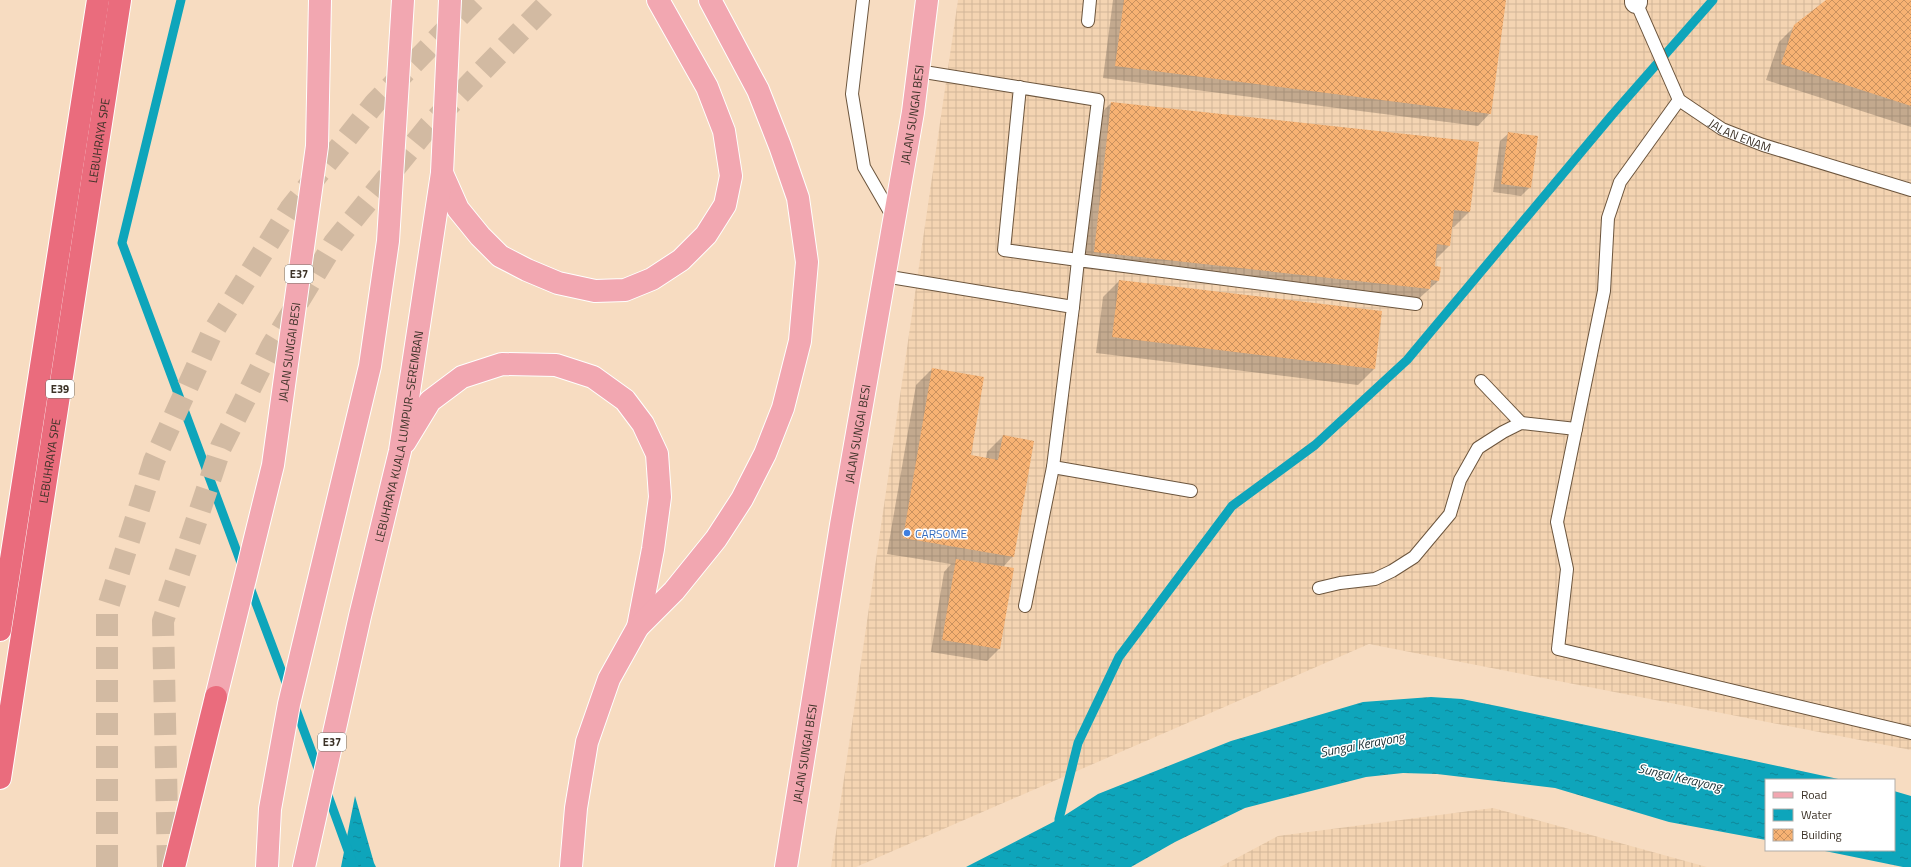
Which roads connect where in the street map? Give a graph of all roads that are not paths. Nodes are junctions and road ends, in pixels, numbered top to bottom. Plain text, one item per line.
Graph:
1 (98, 0) edge
2 (120, 0) edge
3 (320, 0) edge
4 (402, 0) edge
5 (450, 0) edge
6 (658, 0) edge
7 (710, 0) edge
8 (863, 0) edge
9 (927, 0) edge
10 (1090, 0) edge
11 (1636, 1) edge
12 (1088, 21) dead end
13 (918, 71) junction
14 (1020, 87) junction
15 (1679, 100) junction
16 (442, 173) junction
17 (1911, 190) edge
18 (894, 220) junction
19 (1078, 260) junction
20 (884, 276) junction
21 (1416, 304) dead end
22 (1073, 307) junction
23 (1481, 382) dead end
24 (1521, 423) junction
25 (1576, 429) junction
26 (400, 451) junction
27 (1053, 467) junction
28 (1191, 490) dead end
29 (1319, 588) dead end
30 (1025, 606) dead end
31 (638, 627) junction
32 (0, 630) edge
33 (216, 697) joint
34 (1911, 734) edge
35 (0, 778) edge
36 (174, 867) edge
37 (268, 867) edge
38 (304, 867) edge
39 (571, 867) edge
40 (786, 867) edge

1 - 32 highway, LEBUHRAYA SPE / E39
2 - 35 highway, LEBUHRAYA SPE / E39
3 - 33 main road, JALAN SUNGAI BESI / E37
4 - 37 main road
5 - 16 main road, LEBUHRAYA KUALA LUMPUR–SEREMBAN / E37
6 - 16 main road
7 - 31 main road
8 - 18 lane
9 - 13 main road, JALAN SUNGAI BESI
10 - 12 lane
11 - 15 lane
13 - 14 lane
13 - 18 main road, JALAN SUNGAI BESI
14 - 19 lane
14 - 19 lane
15 - 17 lane, JALAN ENAM
15 - 25 lane
16 - 26 main road, LEBUHRAYA KUALA LUMPUR–SEREMBAN / E37
18 - 20 main road, JALAN SUNGAI BESI
19 - 21 lane
19 - 22 lane
20 - 22 lane
20 - 40 main road, JALAN SUNGAI BESI
22 - 27 lane
23 - 24 lane
24 - 25 lane
24 - 29 lane
25 - 34 lane
26 - 31 main road
26 - 38 main road, LEBUHRAYA KUALA LUMPUR–SEREMBAN / E37
27 - 28 lane
27 - 30 lane
31 - 39 main road
33 - 36 highway, E37

